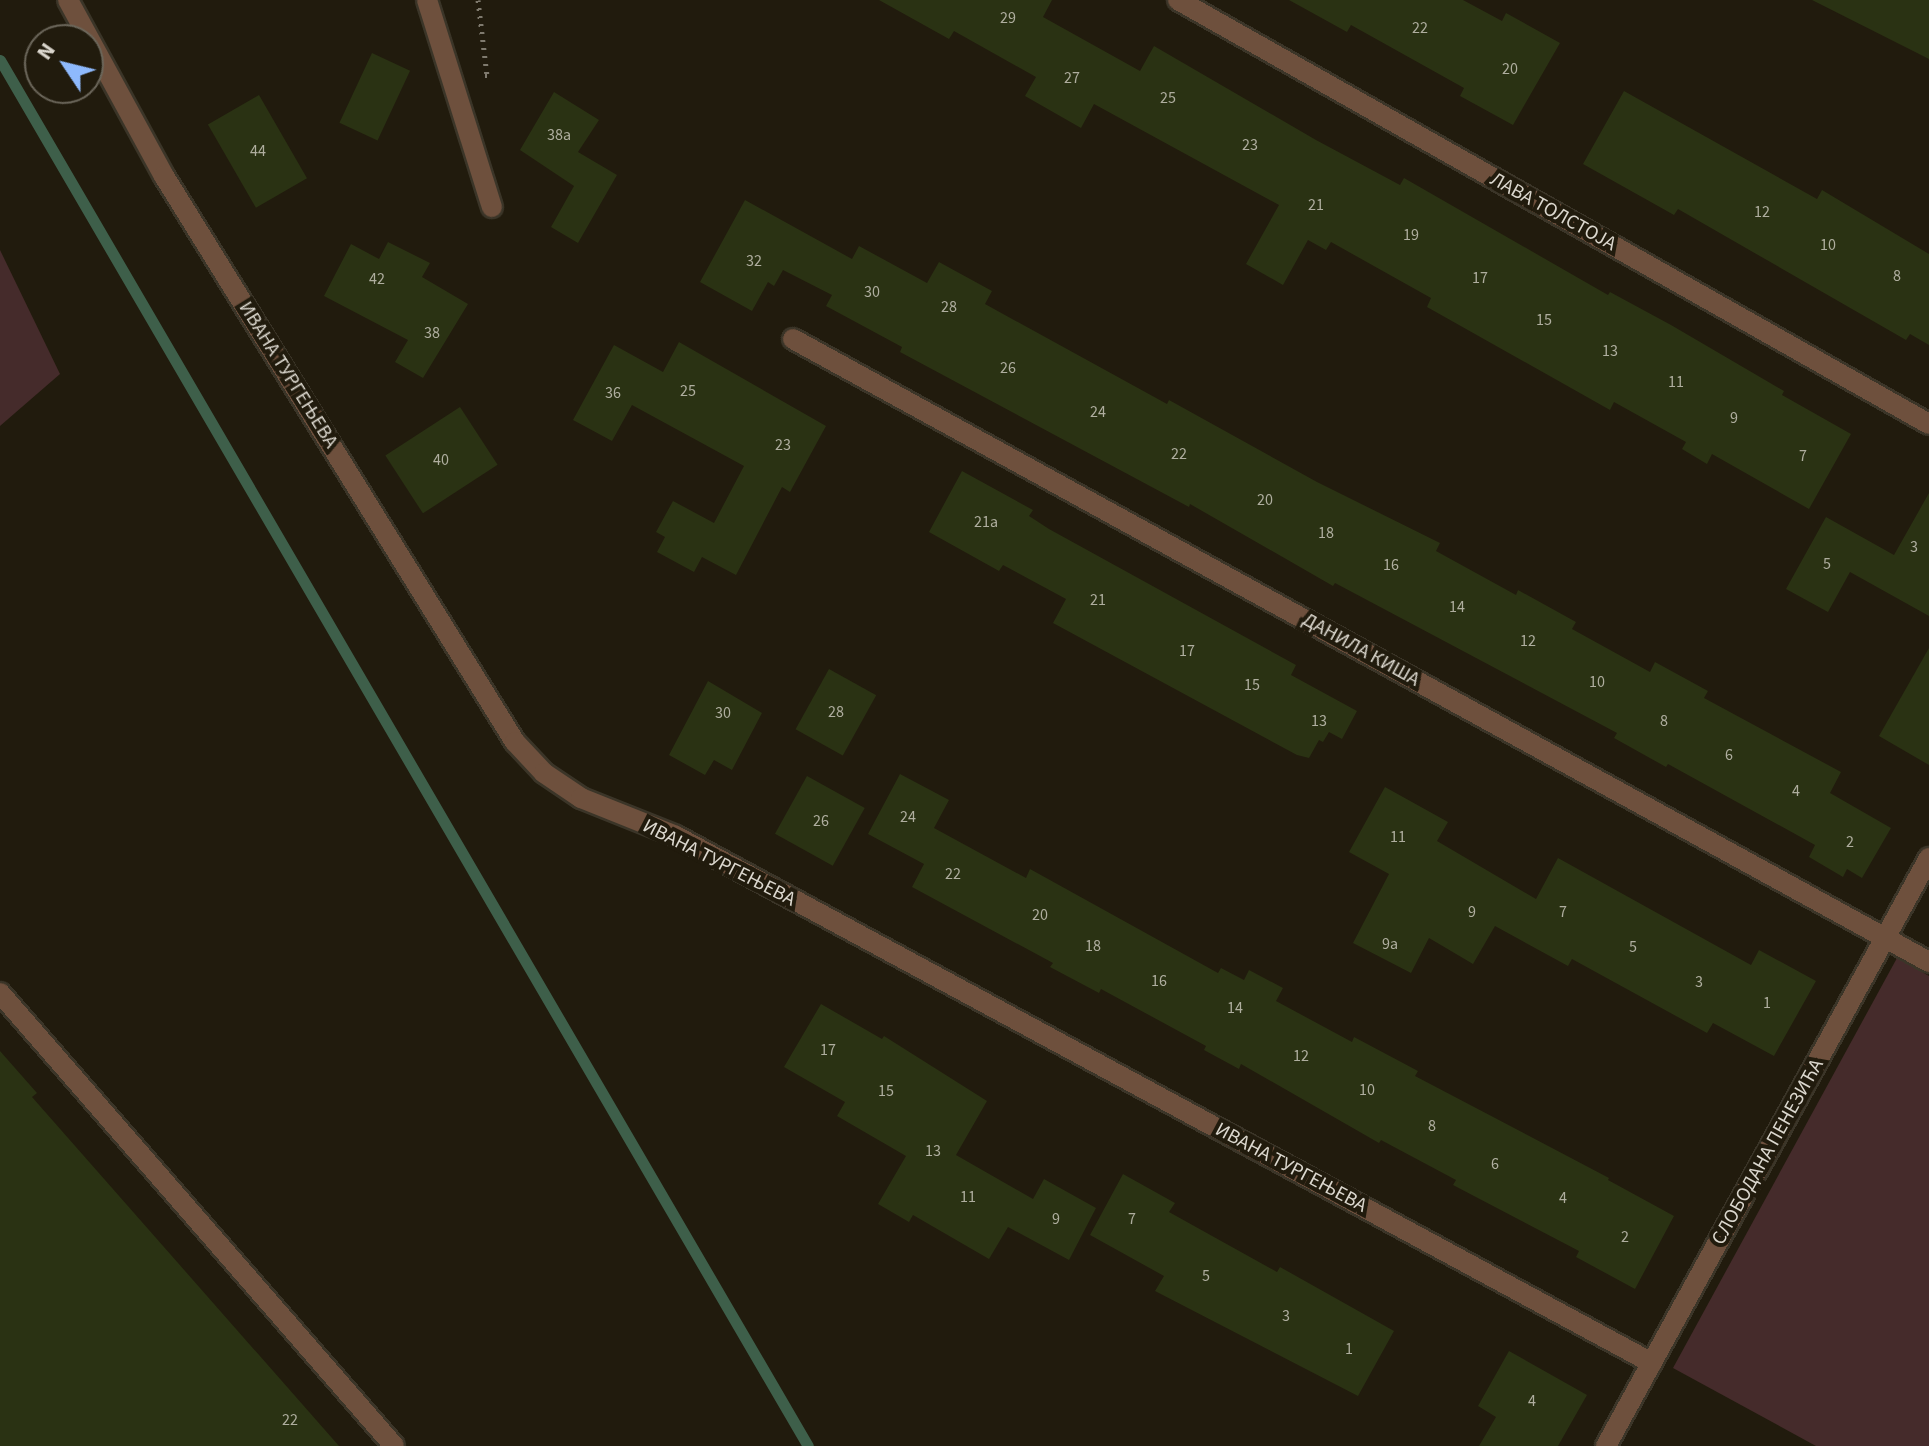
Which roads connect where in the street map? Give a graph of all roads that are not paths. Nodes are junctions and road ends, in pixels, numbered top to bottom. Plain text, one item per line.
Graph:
1 (68, 0) edge
2 (427, 0) edge
3 (1178, 0) edge
4 (492, 207) dead end
5 (793, 339) dead end
6 (1929, 424) edge
7 (1929, 858) edge
8 (1885, 938) junction
9 (1929, 962) edge
10 (0, 993) edge
11 (1652, 1363) junction
12 (394, 1446) edge
13 (1606, 1446) edge

1 - 11 street, ИВАНА ТУРГЕЊЕВА
2 - 4 street
3 - 6 street, ЛАВА ТОЛСТОЈА
5 - 8 street, ДАНИЛА КИША
7 - 8 street, СЛОБОДАНА ПЕНЕЗИЋА
8 - 9 street, ДАНИЛА КИША
8 - 11 street, СЛОБОДАНА ПЕНЕЗИЋА
10 - 12 street
11 - 13 street, СЛОБОДАНА ПЕНЕЗИЋА

